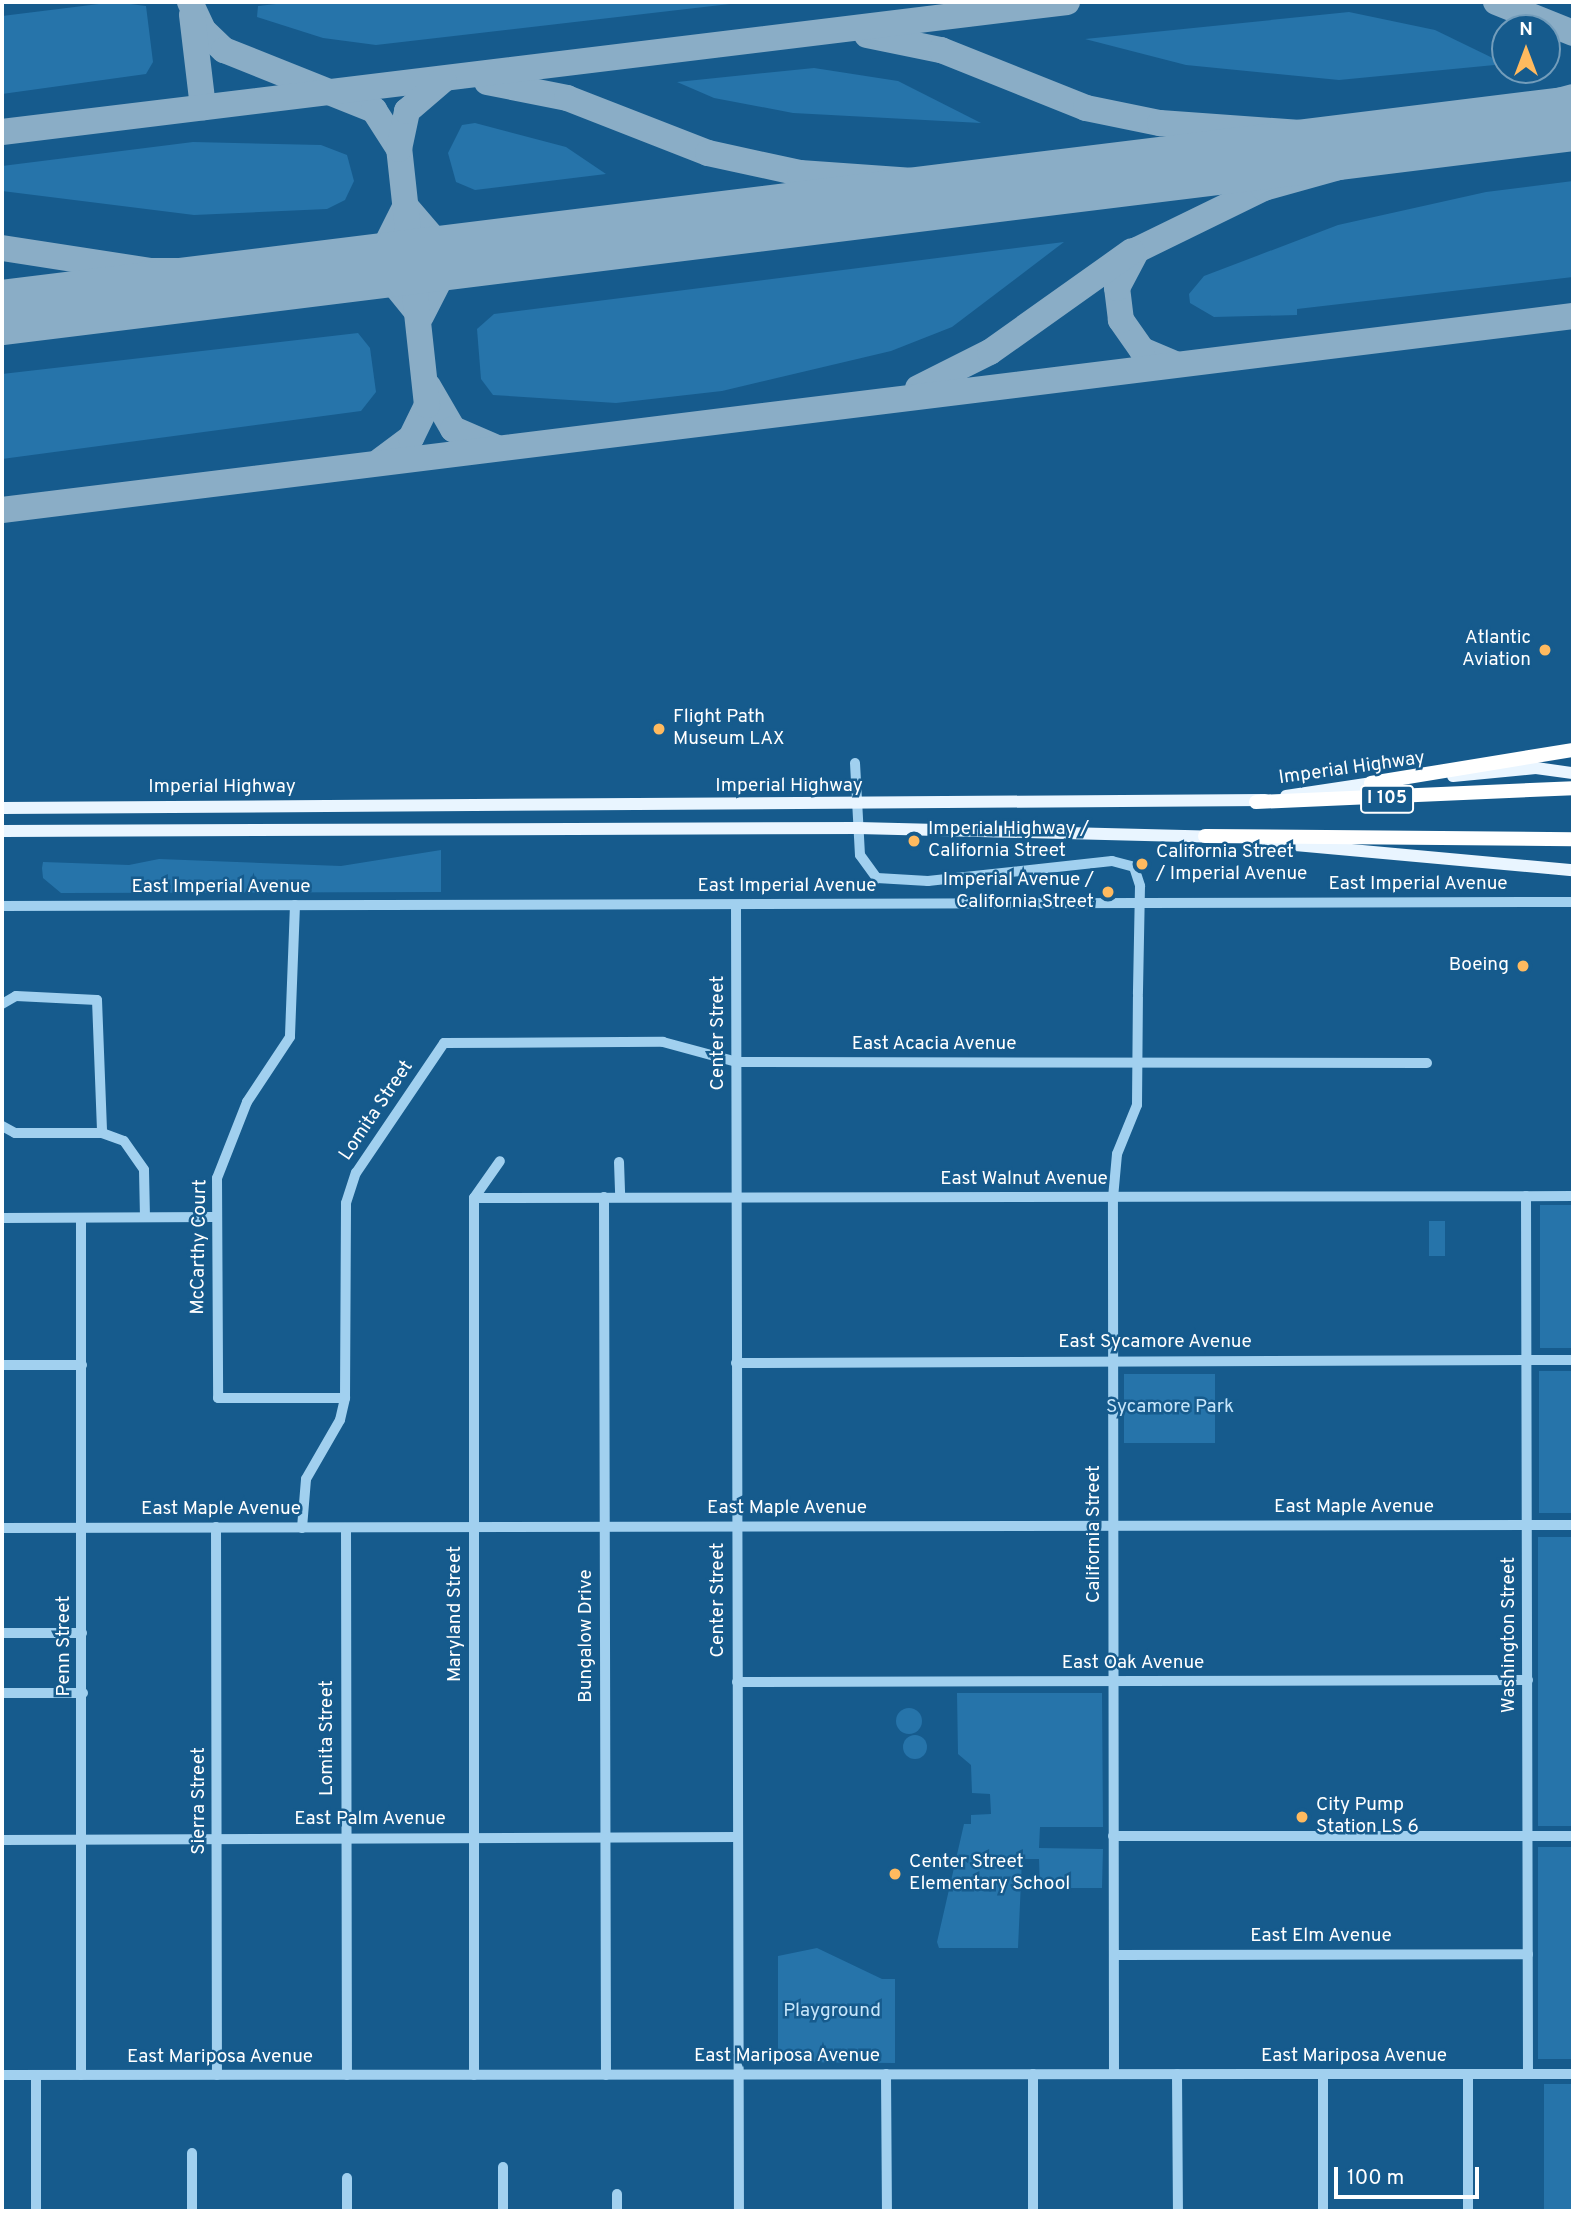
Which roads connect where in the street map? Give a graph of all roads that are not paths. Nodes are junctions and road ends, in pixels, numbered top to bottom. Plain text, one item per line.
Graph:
1 (1573, 750) edge
2 (855, 763) dead end
3 (1573, 773) edge
4 (1371, 783) junction
5 (1573, 788) edge
6 (1256, 802) junction
7 (296, 806) junction
8 (856, 806) junction
9 (2, 808) edge
10 (297, 828) junction
11 (858, 828) junction
12 (2, 831) edge
13 (1205, 836) junction
14 (1573, 839) edge
15 (1573, 870) edge
16 (1139, 902) junction
17 (1573, 902) edge
18 (2, 905) edge
19 (295, 905) junction
20 (736, 905) junction
21 (4, 1002) edge
22 (444, 1044) joint
23 (737, 1062) junction
24 (1139, 1062) junction
25 (1427, 1063) dead end
26 (2, 1126) edge
27 (102, 1133) junction
28 (500, 1161) dead end
29 (619, 1162) dead end
30 (620, 1196) junction
31 (735, 1196) junction
32 (1526, 1196) junction
33 (1573, 1196) edge
34 (604, 1197) junction
35 (474, 1198) junction
36 (1113, 1198) junction
37 (81, 1217) junction
38 (145, 1217) junction
39 (215, 1217) junction
40 (2, 1218) edge
41 (1527, 1360) junction
42 (1573, 1360) edge
43 (1112, 1361) junction
44 (736, 1363) junction
45 (2, 1365) edge
46 (82, 1365) junction
47 (345, 1398) junction
48 (1527, 1525) junction
49 (1573, 1525) edge
50 (604, 1526) junction
51 (1112, 1526) junction
52 (216, 1527) junction
53 (474, 1527) junction
54 (736, 1527) junction
55 (2, 1528) edge
56 (82, 1528) junction
57 (302, 1528) junction
58 (346, 1528) junction
59 (2, 1633) edge
60 (82, 1633) junction
61 (1113, 1681) junction
62 (1528, 1681) junction
63 (737, 1682) junction
64 (2, 1693) edge
65 (83, 1693) junction
66 (1113, 1836) junction
67 (1528, 1836) junction
68 (1573, 1836) edge
69 (474, 1837) junction
70 (604, 1837) junction
71 (218, 1838) junction
72 (345, 1838) junction
73 (738, 1838) junction
74 (82, 1839) junction
75 (2, 1840) edge
76 (1528, 1954) junction
77 (1115, 1955) junction
78 (886, 2074) junction
79 (1033, 2074) junction
80 (1114, 2074) junction
81 (1177, 2074) junction
82 (1323, 2074) junction
83 (1468, 2074) junction
84 (1528, 2074) junction
85 (1573, 2074) edge
86 (2, 2075) edge
87 (36, 2075) junction
88 (81, 2075) junction
89 (218, 2075) junction
90 (347, 2075) junction
91 (474, 2075) junction
92 (606, 2075) junction
93 (739, 2075) junction
94 (192, 2153) dead end
95 (503, 2166) dead end
96 (348, 2178) dead end
97 (617, 2194) dead end
98 (36, 2211) edge
99 (192, 2211) edge
100 (348, 2211) edge
101 (503, 2211) edge
102 (617, 2211) edge
103 (739, 2211) edge
104 (887, 2211) edge
105 (1032, 2211) edge
106 (1178, 2211) edge
107 (1324, 2211) edge
108 (1468, 2211) edge

1 - 4 highway
2 - 8 street, California Street
3 - 4 main road, Imperial Highway
4 - 6 main road, Imperial Highway
5 - 6 highway, I 105
6 - 8 main road, Imperial Highway
7 - 8 main road, Imperial Highway
7 - 9 main road, Imperial Highway
7 - 10 main road
8 - 11 street, California Street
10 - 11 main road, Imperial Highway
10 - 12 main road, Imperial Highway
11 - 13 main road, Imperial Highway
11 - 16 street, California Street
13 - 14 highway, I 105
13 - 15 main road, Imperial Highway
16 - 17 street, East Imperial Avenue
16 - 20 street, East Imperial Avenue
16 - 24 street, California Street
18 - 19 street, East Imperial Avenue
19 - 20 street, East Imperial Avenue
19 - 39 street, McCarthy Court
20 - 23 street, Center Street
21 - 27 street
22 - 23 street, East Acacia Avenue
22 - 47 street, Lomita Street
23 - 24 street, East Acacia Avenue
23 - 31 street, Center Street
24 - 25 street, East Acacia Avenue
24 - 36 street, California Street
26 - 27 street
27 - 38 street
28 - 35 street
29 - 30 street
30 - 31 street, East Walnut Avenue
30 - 34 street, East Walnut Avenue
31 - 36 street, East Walnut Avenue
31 - 44 street, Center Street
32 - 33 street, East Walnut Avenue
32 - 36 street, East Walnut Avenue
32 - 41 street, Washington Street
34 - 35 street, East Walnut Avenue
34 - 50 street, Bungalow Drive
35 - 53 street, Maryland Street
36 - 43 street, California Street
37 - 38 street
37 - 40 street
37 - 46 street, Penn Street
38 - 39 street
39 - 47 street, McCarthy Court
41 - 42 street, East Sycamore Avenue
41 - 43 street, East Sycamore Avenue
41 - 48 street, Washington Street
43 - 44 street, East Sycamore Avenue
43 - 51 street, California Street
44 - 54 street, Center Street
45 - 46 street
46 - 56 street, Penn Street
47 - 57 street, Lomita Street
48 - 49 street, East Maple Avenue
48 - 51 street, East Maple Avenue
48 - 62 street, Washington Street
50 - 53 street, East Maple Avenue
50 - 54 street, East Maple Avenue
50 - 70 street, Bungalow Drive
51 - 54 street, East Maple Avenue
51 - 61 street, California Street
52 - 56 street, East Maple Avenue
52 - 57 street, East Maple Avenue
52 - 71 street, Sierra Street
53 - 58 street, East Maple Avenue
53 - 69 street, Maryland Street
54 - 63 street, Center Street
55 - 56 street, East Maple Avenue
56 - 60 street, Penn Street
57 - 58 street, East Maple Avenue
58 - 72 street, Lomita Street
59 - 60 street
60 - 65 street, Penn Street
61 - 62 street, East Oak Avenue
61 - 63 street, East Oak Avenue
61 - 66 street, California Street
62 - 67 street, Washington Street
63 - 73 street, Center Street
64 - 65 street
65 - 74 street, Penn Street
66 - 67 street
66 - 77 street, California Street
67 - 68 street
67 - 76 street, Washington Street
69 - 70 street, East Palm Avenue
69 - 72 street, East Palm Avenue
69 - 91 street, Maryland Street
70 - 73 street, East Palm Avenue
70 - 92 street, Bungalow Drive
71 - 72 street, East Palm Avenue
71 - 74 street, East Palm Avenue
71 - 89 street, Sierra Street
72 - 90 street, Lomita Street
73 - 93 street, Center Street
74 - 75 street, East Palm Avenue
74 - 88 street, Penn Street
76 - 77 street, East Elm Avenue
76 - 84 street, Washington Street
77 - 80 street, California Street
78 - 79 street, East Mariposa Avenue
78 - 93 street, East Mariposa Avenue
78 - 104 street
79 - 80 street, East Mariposa Avenue
79 - 105 street
80 - 81 street, East Mariposa Avenue
81 - 82 street, East Mariposa Avenue
81 - 106 street
82 - 83 street, East Mariposa Avenue
82 - 107 street
83 - 84 street, East Mariposa Avenue
83 - 108 street
84 - 85 street, East Mariposa Avenue
86 - 87 street, East Mariposa Avenue
87 - 88 street, East Mariposa Avenue
87 - 98 street
88 - 89 street, East Mariposa Avenue
89 - 90 street, East Mariposa Avenue
90 - 91 street, East Mariposa Avenue
91 - 92 street, East Mariposa Avenue
92 - 93 street, East Mariposa Avenue
93 - 103 street, Center Street
94 - 99 street
95 - 101 street
96 - 100 street
97 - 102 street

